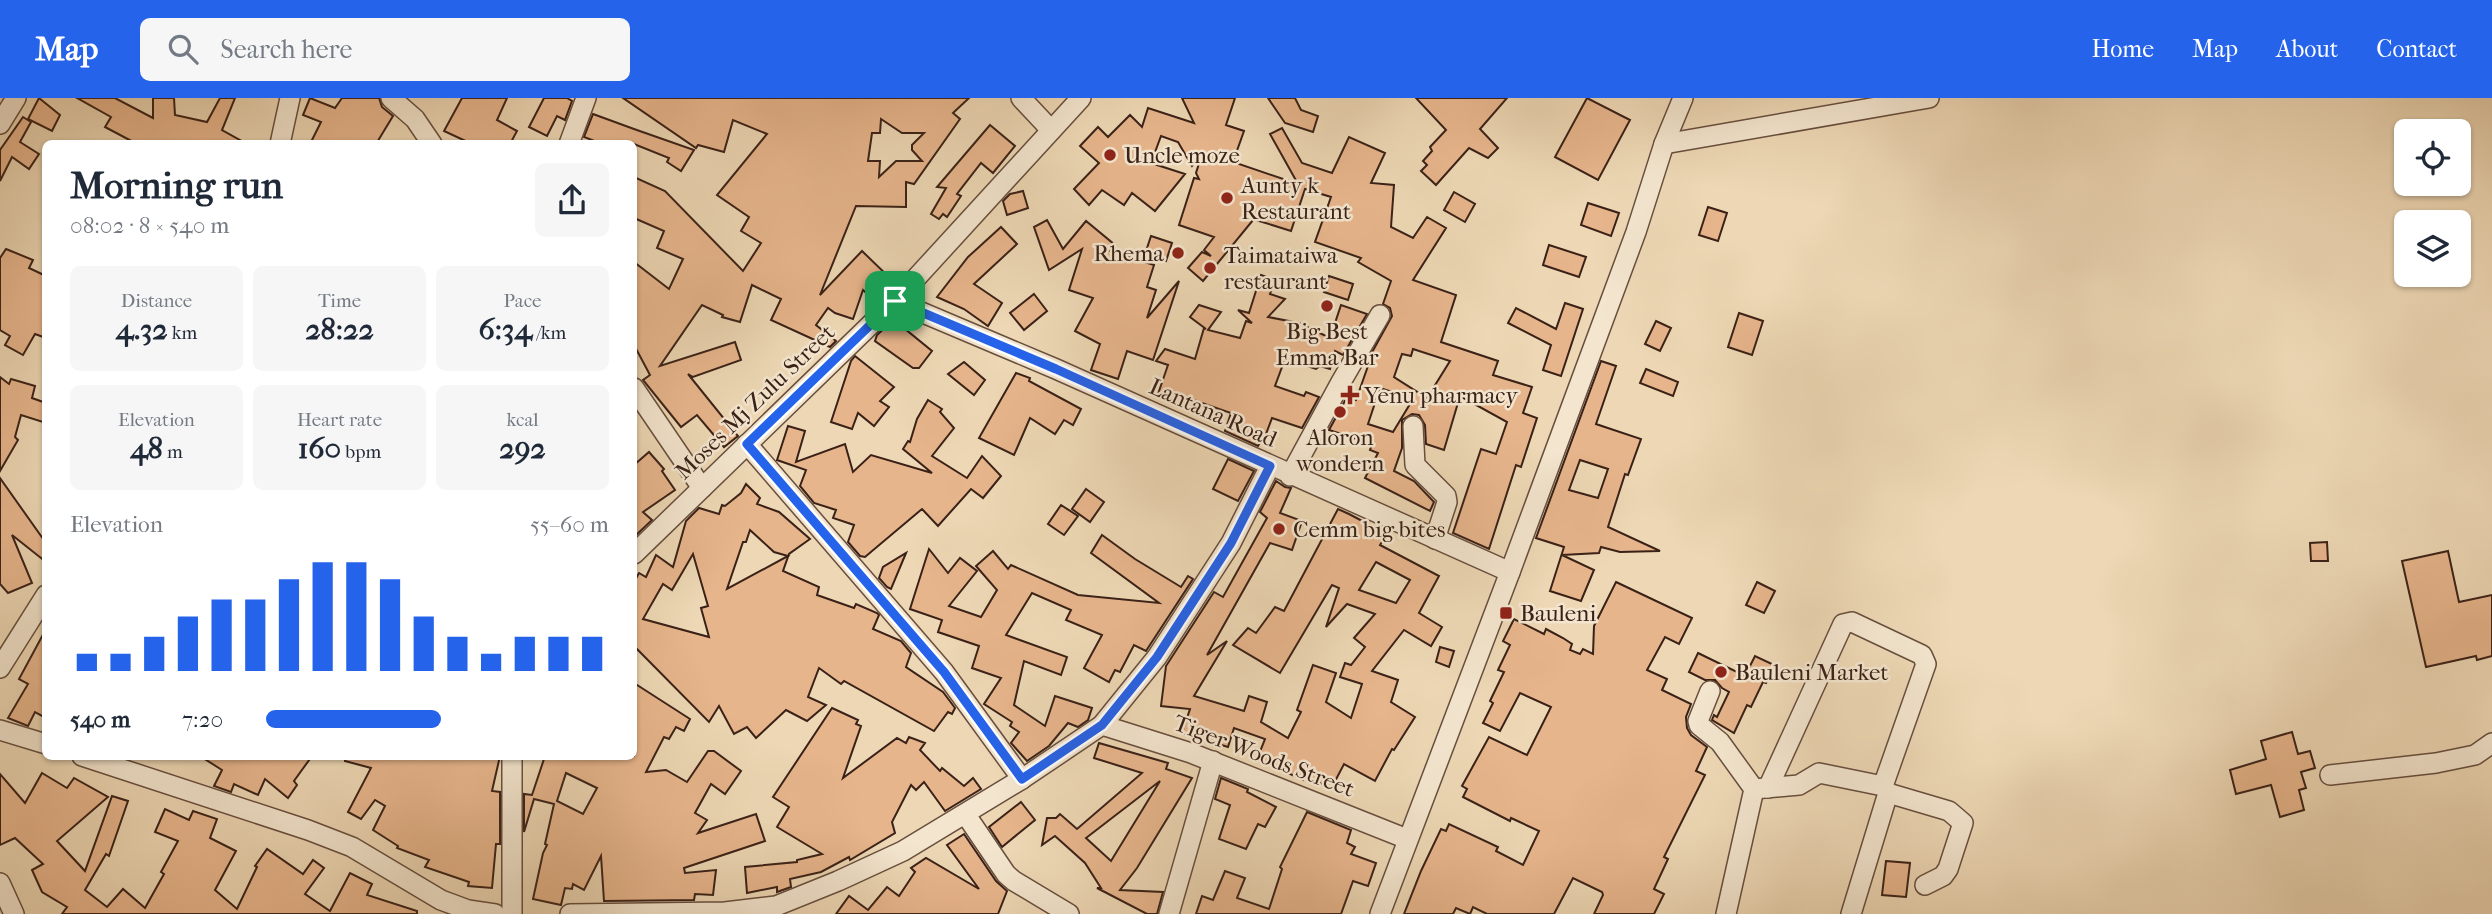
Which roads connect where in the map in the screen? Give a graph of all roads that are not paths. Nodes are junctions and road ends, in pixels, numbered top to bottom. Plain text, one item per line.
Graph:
1 (16, 98) edge
2 (290, 98) edge
3 (391, 98) edge
4 (586, 98) edge
5 (1021, 98) edge
6 (1081, 98) edge
7 (1684, 98) edge
8 (1929, 98) edge
9 (0, 124) edge
10 (1051, 130) junction
11 (281, 140) edge
12 (429, 140) edge
13 (570, 140) edge
14 (1664, 144) junction
15 (895, 301) junction
16 (1380, 315) dead end
17 (637, 392) edge
18 (1413, 426) dead end
19 (747, 444) junction
20 (1270, 466) junction
21 (1290, 475) junction
22 (702, 488) junction
23 (1435, 539) junction
24 (637, 551) edge
25 (1510, 572) junction
26 (42, 601) edge
27 (0, 668) edge
28 (1710, 691) dead end
29 (1102, 725) junction
30 (0, 730) edge
31 (42, 743) edge
32 (2492, 743) edge
33 (94, 760) edge
34 (512, 760) edge
35 (1213, 761) junction
36 (2330, 775) dead end
37 (1022, 779) junction
38 (1761, 789) junction
39 (1886, 790) junction
40 (966, 815) junction
41 (1407, 839) junction
42 (0, 883) edge
43 (1925, 885) dead end
44 (14, 914) edge
45 (495, 914) edge
46 (512, 914) edge
47 (570, 914) edge
48 (1069, 914) edge
49 (1169, 914) edge
50 (1380, 914) edge
51 (1726, 914) edge
52 (1851, 914) edge

1 - 9 street
2 - 11 street
3 - 12 street
4 - 13 street
5 - 10 street
6 - 10 street, Moses Mj Zulu Street
7 - 14 street
8 - 14 street
10 - 15 street, Moses Mj Zulu Street
14 - 25 street
15 - 19 street, Moses Mj Zulu Street
15 - 20 street, Lantana Road
16 - 21 street
17 - 22 street
18 - 23 street
19 - 22 street, Moses Mj Zulu Street
19 - 37 street
20 - 21 street, Lantana Road
20 - 29 street
21 - 23 street, Lantana Road
22 - 24 street, Moses Mj Zulu Street
23 - 25 street, Lantana Road
25 - 41 street
26 - 27 street
28 - 38 street
29 - 35 street, Tiger Woods Street
29 - 37 street
30 - 31 street
32 - 36 street
33 - 45 street
34 - 46 street
35 - 41 street, Tiger Woods Street
35 - 49 street
37 - 40 street
38 - 39 street
38 - 39 street
38 - 51 street
39 - 43 street
39 - 52 street
40 - 47 street
40 - 48 street
41 - 50 street
42 - 44 street

